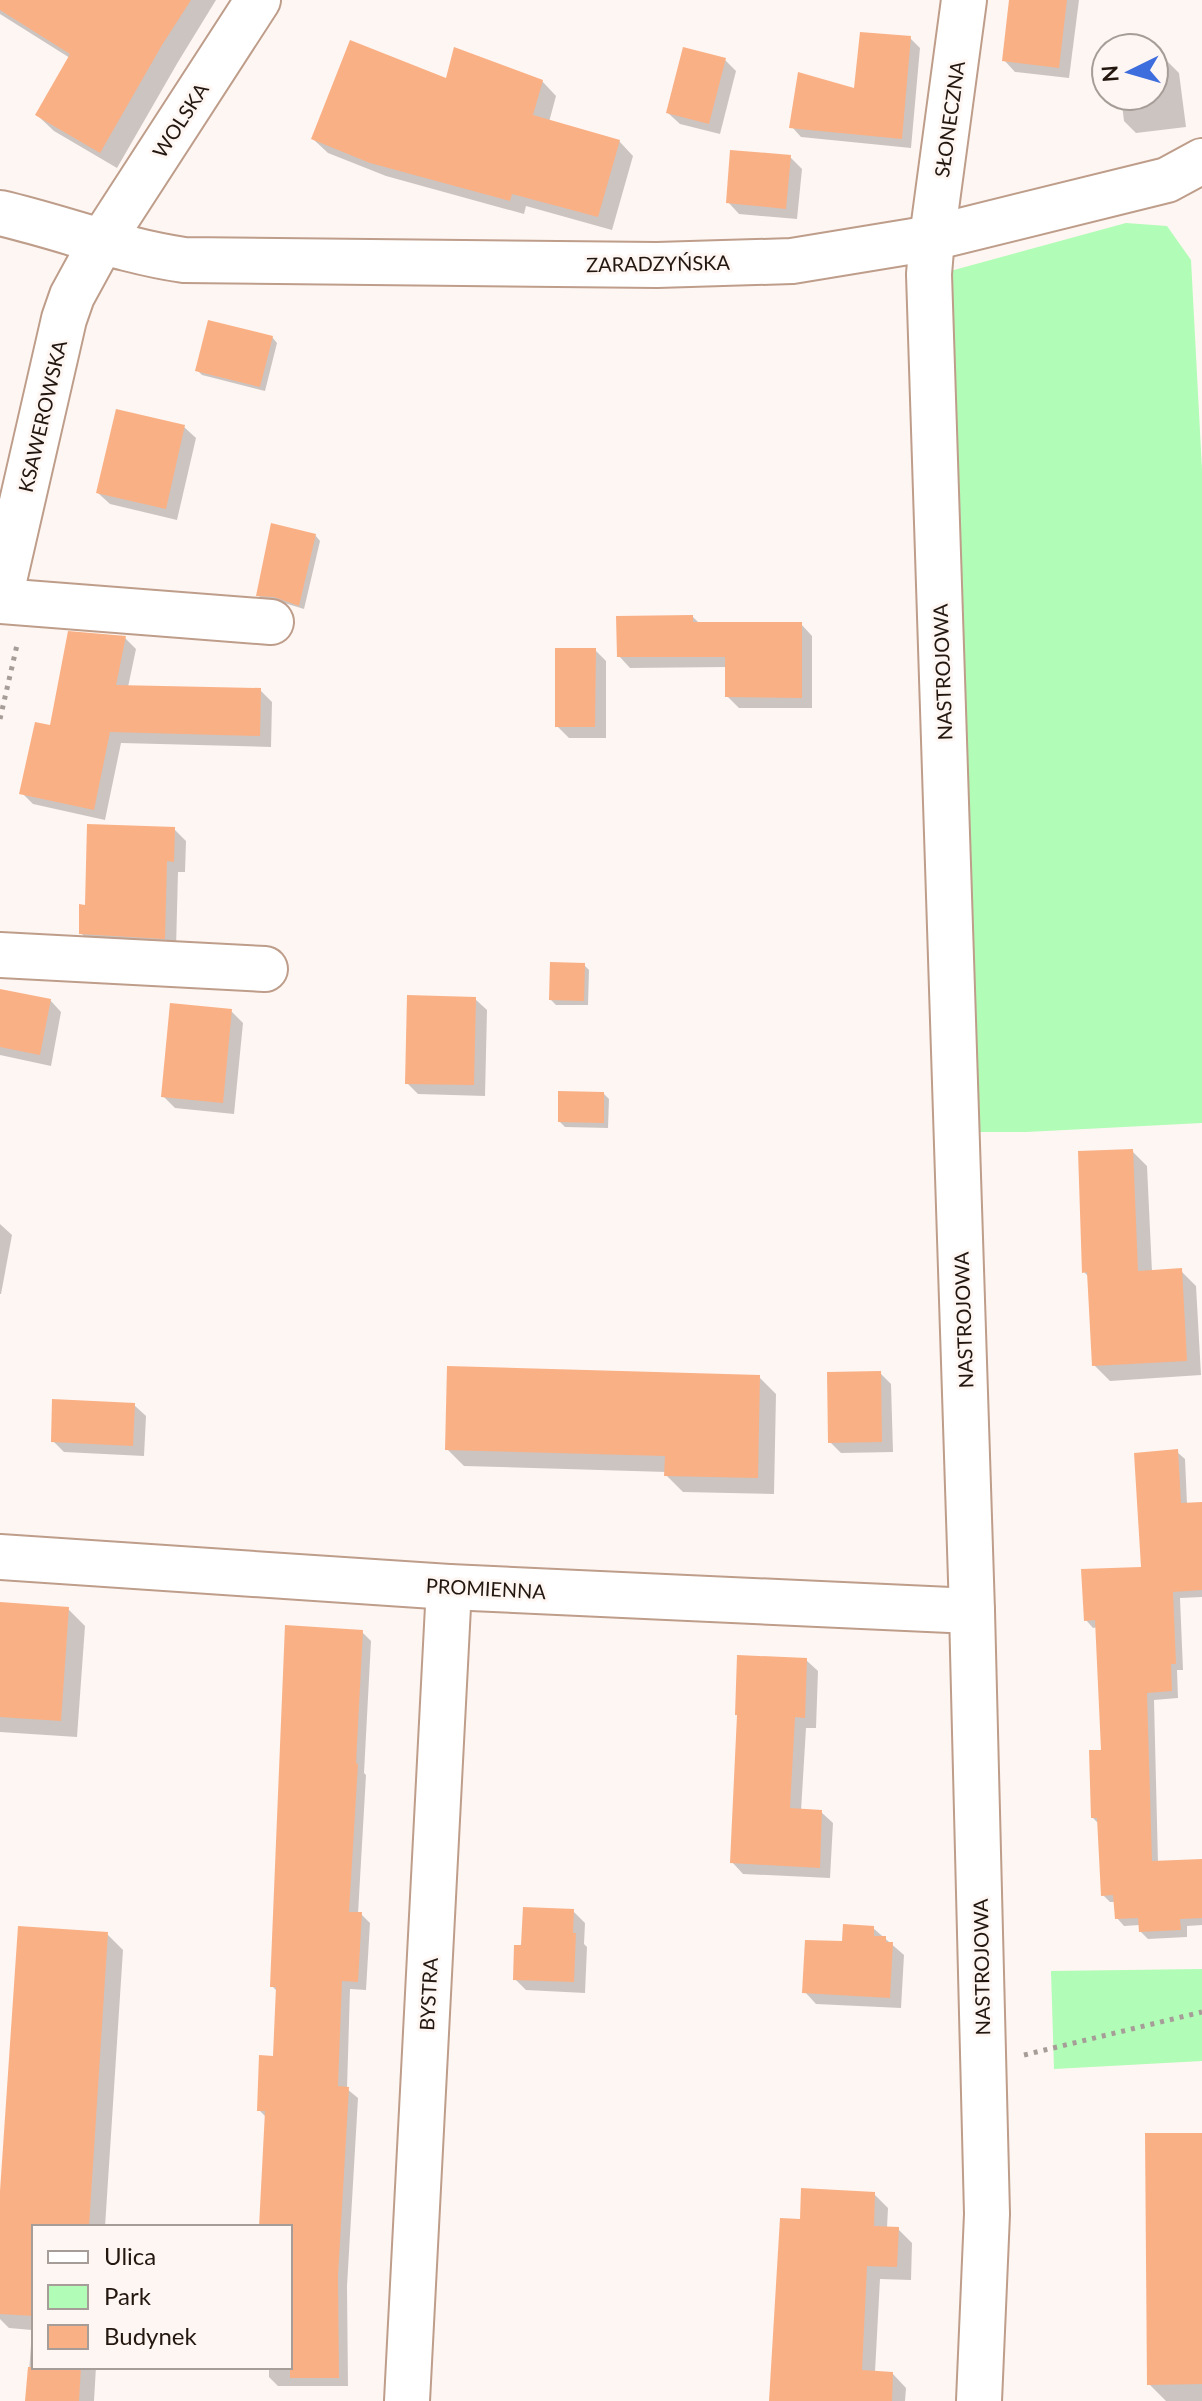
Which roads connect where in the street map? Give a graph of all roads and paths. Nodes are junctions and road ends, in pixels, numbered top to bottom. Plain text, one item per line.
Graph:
1 (258, 0) edge
2 (964, 0) edge
3 (1202, 161) edge
4 (0, 213) edge
5 (932, 238) junction
6 (102, 241) junction
7 (0, 600) edge
8 (271, 622) dead end
9 (0, 955) edge
10 (265, 969) dead end
11 (0, 1557) edge
12 (449, 1587) junction
13 (972, 1611) junction
14 (1202, 2012) edge
15 (984, 2065) junction
16 (407, 2401) edge
17 (979, 2401) edge

1 - 6 street, WOLSKA
2 - 5 street, SŁONECZNA
3 - 5 street, ZARADZYŃSKA
4 - 6 street, ZARADZYŃSKA
5 - 6 street, ZARADZYŃSKA
5 - 13 street, NASTROJOWA
6 - 7 street, KSAWEROWSKA
7 - 8 street
9 - 10 street
11 - 12 street, PROMIENNA
12 - 13 street, PROMIENNA
12 - 16 street, BYSTRA
13 - 15 street, NASTROJOWA
14 - 15 path
15 - 17 street, NASTROJOWA

